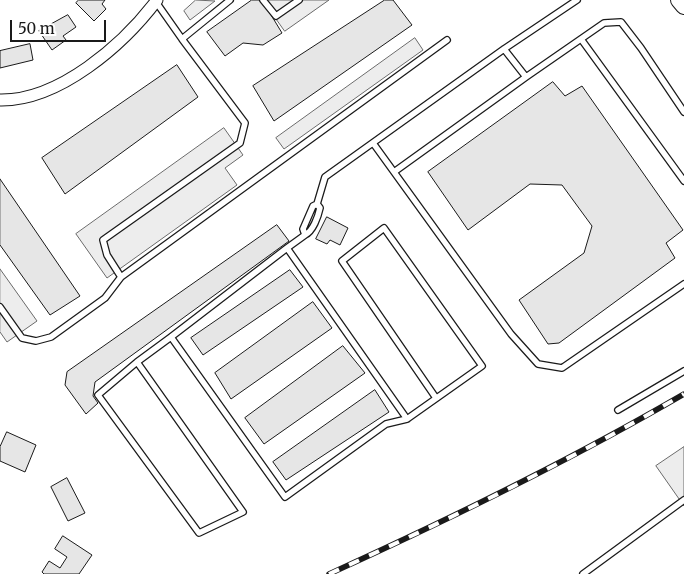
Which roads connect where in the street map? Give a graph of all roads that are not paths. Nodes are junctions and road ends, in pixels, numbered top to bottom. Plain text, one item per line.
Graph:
1 (230, 0) edge
2 (263, 0) edge
3 (300, 0) edge
4 (577, 0) edge
5 (679, 0) edge
6 (157, 1) edge
7 (684, 6) edge
8 (182, 38) junction
9 (582, 39) junction
10 (447, 40) dead end
11 (504, 49) junction
12 (526, 77) junction
13 (0, 100) edge
14 (684, 112) edge
15 (373, 143) junction
16 (394, 172) junction
17 (684, 180) edge
18 (287, 248) junction
19 (121, 277) junction
20 (684, 284) edge
21 (0, 307) edge
22 (171, 336) junction
23 (137, 362) junction
24 (684, 371) edge
25 (436, 398) junction
26 (618, 410) dead end
27 (407, 418) junction
28 (684, 500) edge
29 (583, 574) edge

1 - 8 lane
2 - 3 lane
4 - 11 lane
5 - 7 main road
6 - 8 lane
6 - 13 street
8 - 19 lane
9 - 12 lane
9 - 14 lane
9 - 17 lane
10 - 19 lane
11 - 12 lane
11 - 15 lane
12 - 16 lane
15 - 16 lane
15 - 18 lane
16 - 20 lane
18 - 22 lane
18 - 27 lane
19 - 21 lane
22 - 23 lane
22 - 27 lane
23 - 23 lane
24 - 26 lane
25 - 25 lane
25 - 27 lane
28 - 29 lane

